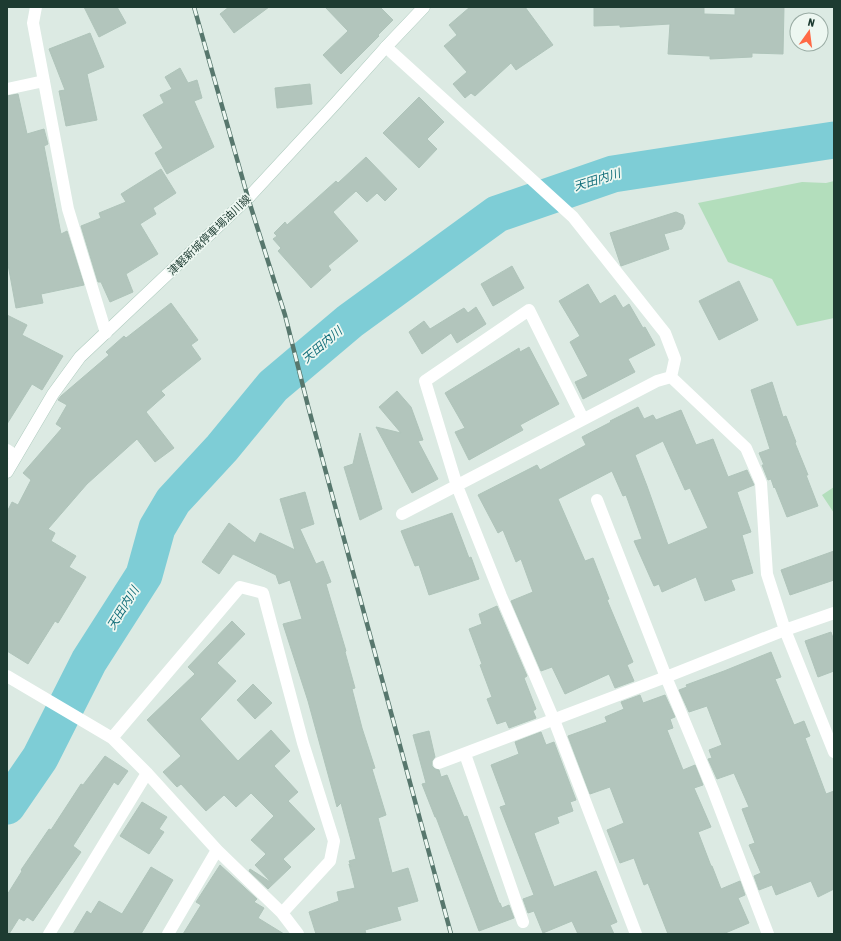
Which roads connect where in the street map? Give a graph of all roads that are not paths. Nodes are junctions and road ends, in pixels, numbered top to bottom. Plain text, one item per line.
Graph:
1 (36, 7) edge
2 (424, 7) edge
3 (386, 47) junction
4 (44, 81) junction
5 (7, 89) edge
6 (106, 333) junction
7 (671, 377) junction
8 (583, 419) junction
9 (11, 453) edge
10 (7, 472) edge
11 (457, 486) junction
12 (597, 500) dead end
13 (402, 514) dead end
14 (834, 613) edge
15 (785, 630) junction
16 (7, 676) edge
17 (666, 677) junction
18 (554, 720) junction
19 (112, 738) junction
20 (834, 752) edge
21 (465, 754) junction
22 (439, 763) dead end
23 (147, 773) junction
24 (217, 850) junction
25 (282, 913) junction
26 (523, 922) dead end
27 (49, 934) edge
28 (168, 934) edge
29 (298, 934) edge
30 (636, 934) edge
31 (768, 934) edge

1 - 4 street
2 - 3 street, 津軽新城停車場油川線
3 - 6 street, 津軽新城停車場油川線
3 - 7 street
4 - 5 street
4 - 6 street
6 - 9 street, 津軽新城停車場油川線
7 - 8 street
7 - 15 street
8 - 11 street
8 - 11 street
9 - 10 street, 津軽新城停車場油川線
11 - 13 street
11 - 18 street
12 - 17 street
14 - 15 street
15 - 17 street
15 - 20 street
16 - 19 street
17 - 18 street
17 - 31 street
18 - 21 street
18 - 30 street
19 - 23 street
19 - 25 street
21 - 22 street
21 - 26 street
23 - 24 street
23 - 27 street
24 - 25 street
24 - 28 street
25 - 29 street

